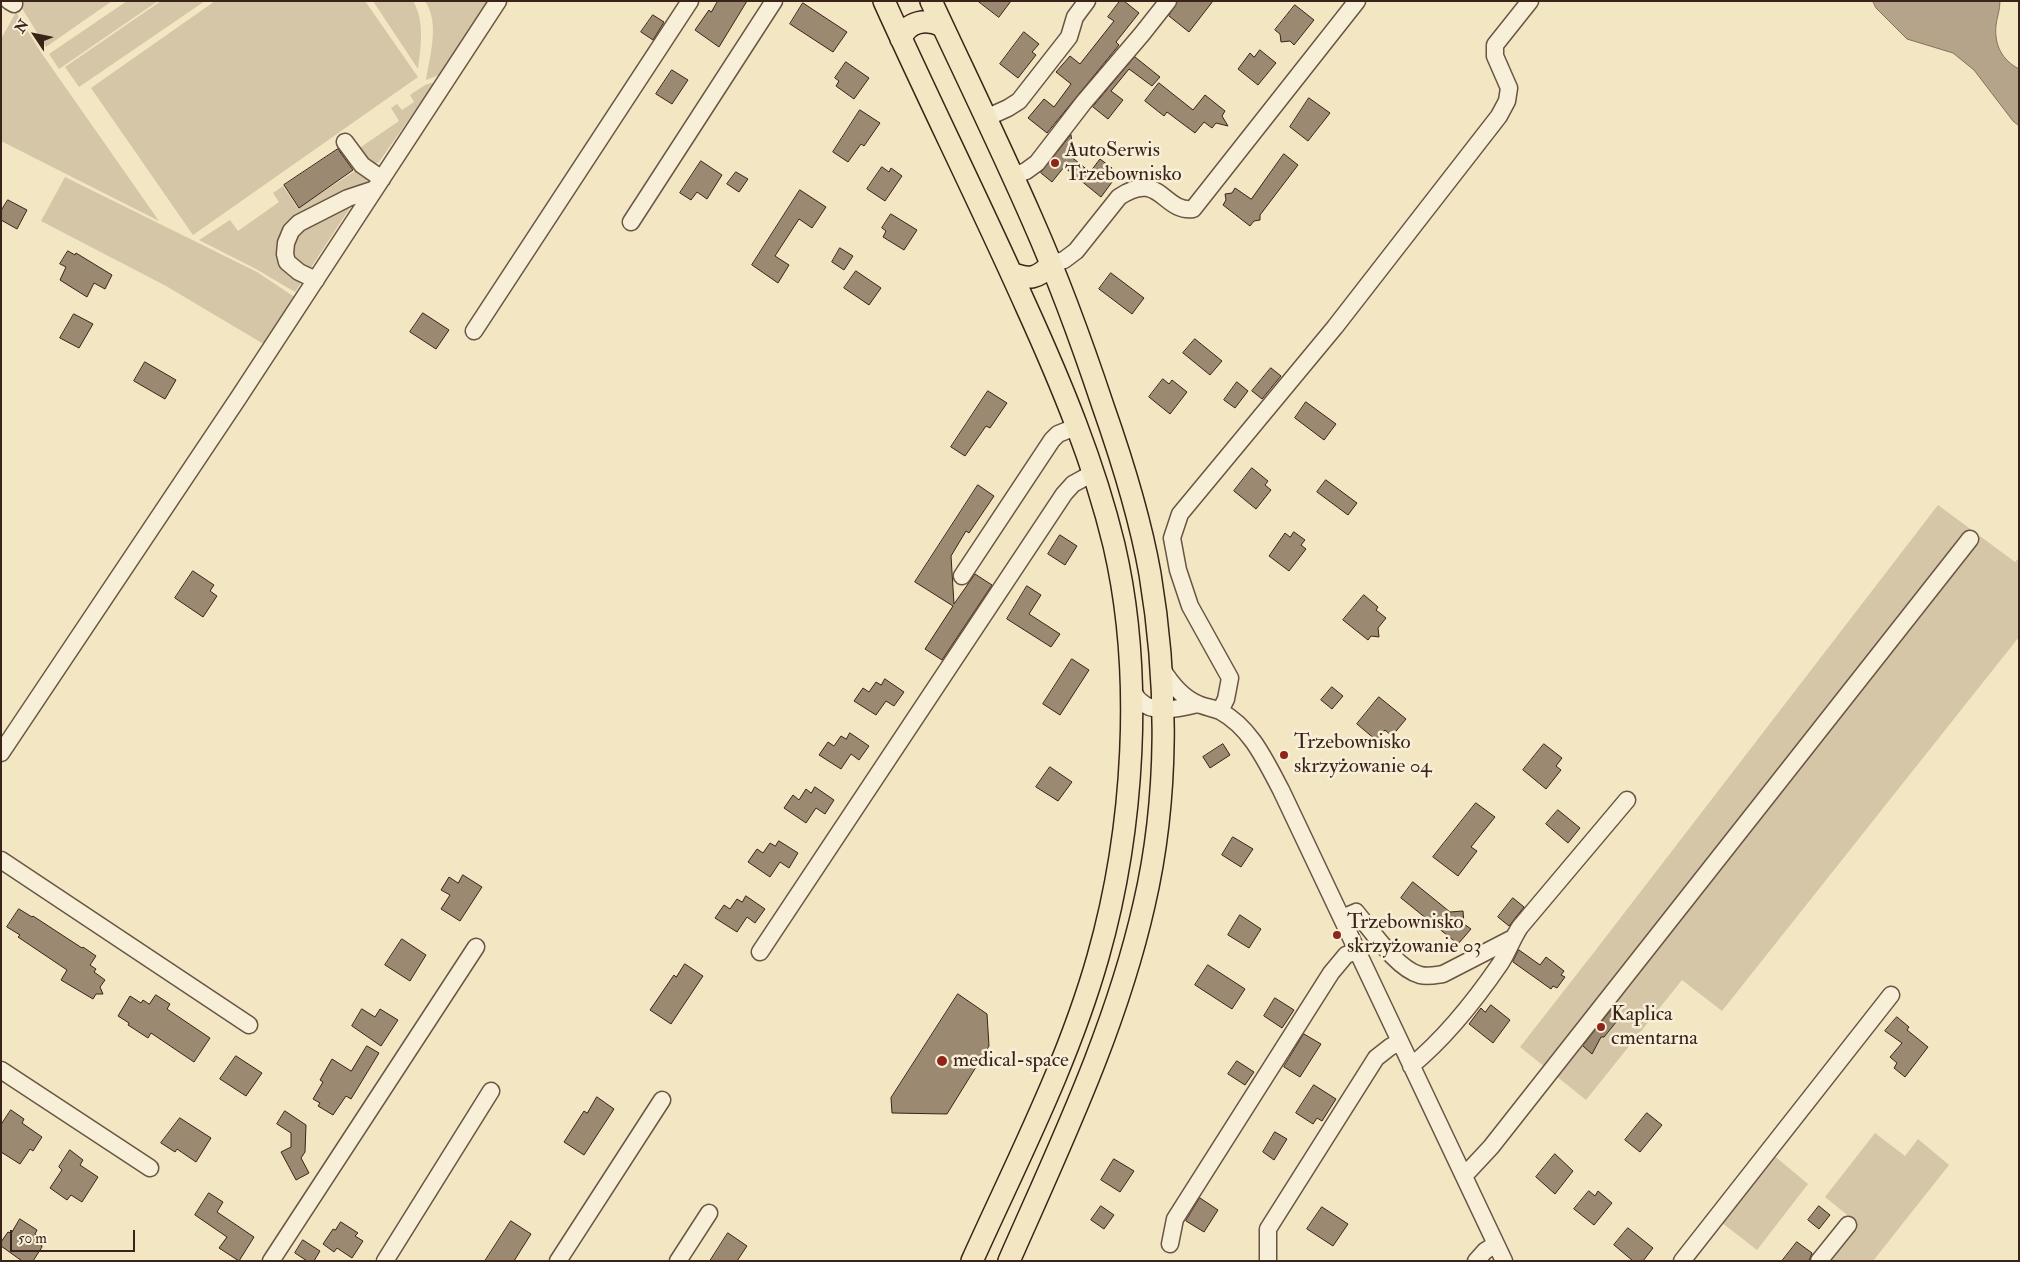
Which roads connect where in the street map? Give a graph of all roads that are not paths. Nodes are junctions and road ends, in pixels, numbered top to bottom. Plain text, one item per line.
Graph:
1 (498, 1) edge
2 (690, 1) edge
3 (774, 1) edge
4 (884, 1) edge
5 (930, 1) edge
6 (1087, 1) edge
7 (1168, 1) edge
8 (1357, 1) edge
9 (1530, 1) edge
10 (942, 26) junction
11 (901, 39) junction
12 (986, 118) junction
13 (345, 142) dead end
14 (1013, 176) junction
15 (378, 184) junction
16 (631, 222) dead end
17 (1051, 264) junction
18 (1011, 273) junction
19 (316, 280) junction
20 (474, 330) dead end
21 (1078, 426) junction
22 (1093, 473) junction
23 (1970, 539) dead end
24 (962, 576) dead end
25 (1162, 669) junction
26 (1131, 688) junction
27 (1198, 704) junction
28 (1163, 709) junction
29 (1220, 711) junction
30 (1, 753) edge
31 (1627, 800) dead end
32 (1, 860) edge
33 (1342, 918) junction
34 (1513, 938) junction
35 (476, 947) dead end
36 (1357, 951) junction
37 (760, 952) dead end
38 (1891, 995) dead end
39 (249, 1025) dead end
40 (1400, 1042) junction
41 (1411, 1066) junction
42 (1, 1070) edge
43 (491, 1091) dead end
44 (662, 1100) dead end
45 (150, 1168) dead end
46 (1464, 1176) junction
47 (709, 1213) dead end
48 (1848, 1225) dead end
49 (1170, 1244) dead end
50 (1496, 1244) junction
51 (1268, 1260) edge
52 (271, 1261) edge
53 (385, 1261) edge
54 (558, 1261) edge
55 (678, 1261) edge
56 (972, 1261) edge
57 (1009, 1261) edge
58 (1476, 1261) edge
59 (1504, 1261) edge
60 (1682, 1261) edge
61 (1819, 1261) edge

1 - 15 street
2 - 20 street
3 - 16 street
4 - 11 main road
5 - 10 main road
6 - 12 street
7 - 14 street
8 - 17 street
9 - 29 street
10 - 11 main road
10 - 12 main road
11 - 18 main road
12 - 14 main road
13 - 15 street
14 - 17 main road
15 - 19 street
15 - 19 street
17 - 18 main road
17 - 25 main road
18 - 21 main road
19 - 30 street
21 - 22 main road
21 - 24 street
22 - 26 main road
22 - 37 street
23 - 46 street
25 - 27 street
25 - 28 main road
26 - 28 street
26 - 56 main road
27 - 28 street
27 - 29 street
28 - 57 main road
29 - 33 street
31 - 34 street
32 - 39 street
33 - 34 street
33 - 36 street
34 - 41 street
35 - 52 street
36 - 40 street
36 - 49 street
38 - 60 street
40 - 41 street
40 - 51 street
41 - 46 street
42 - 45 street
43 - 53 street
44 - 54 street
46 - 50 street
47 - 55 street
48 - 61 street
50 - 58 street
50 - 59 street

